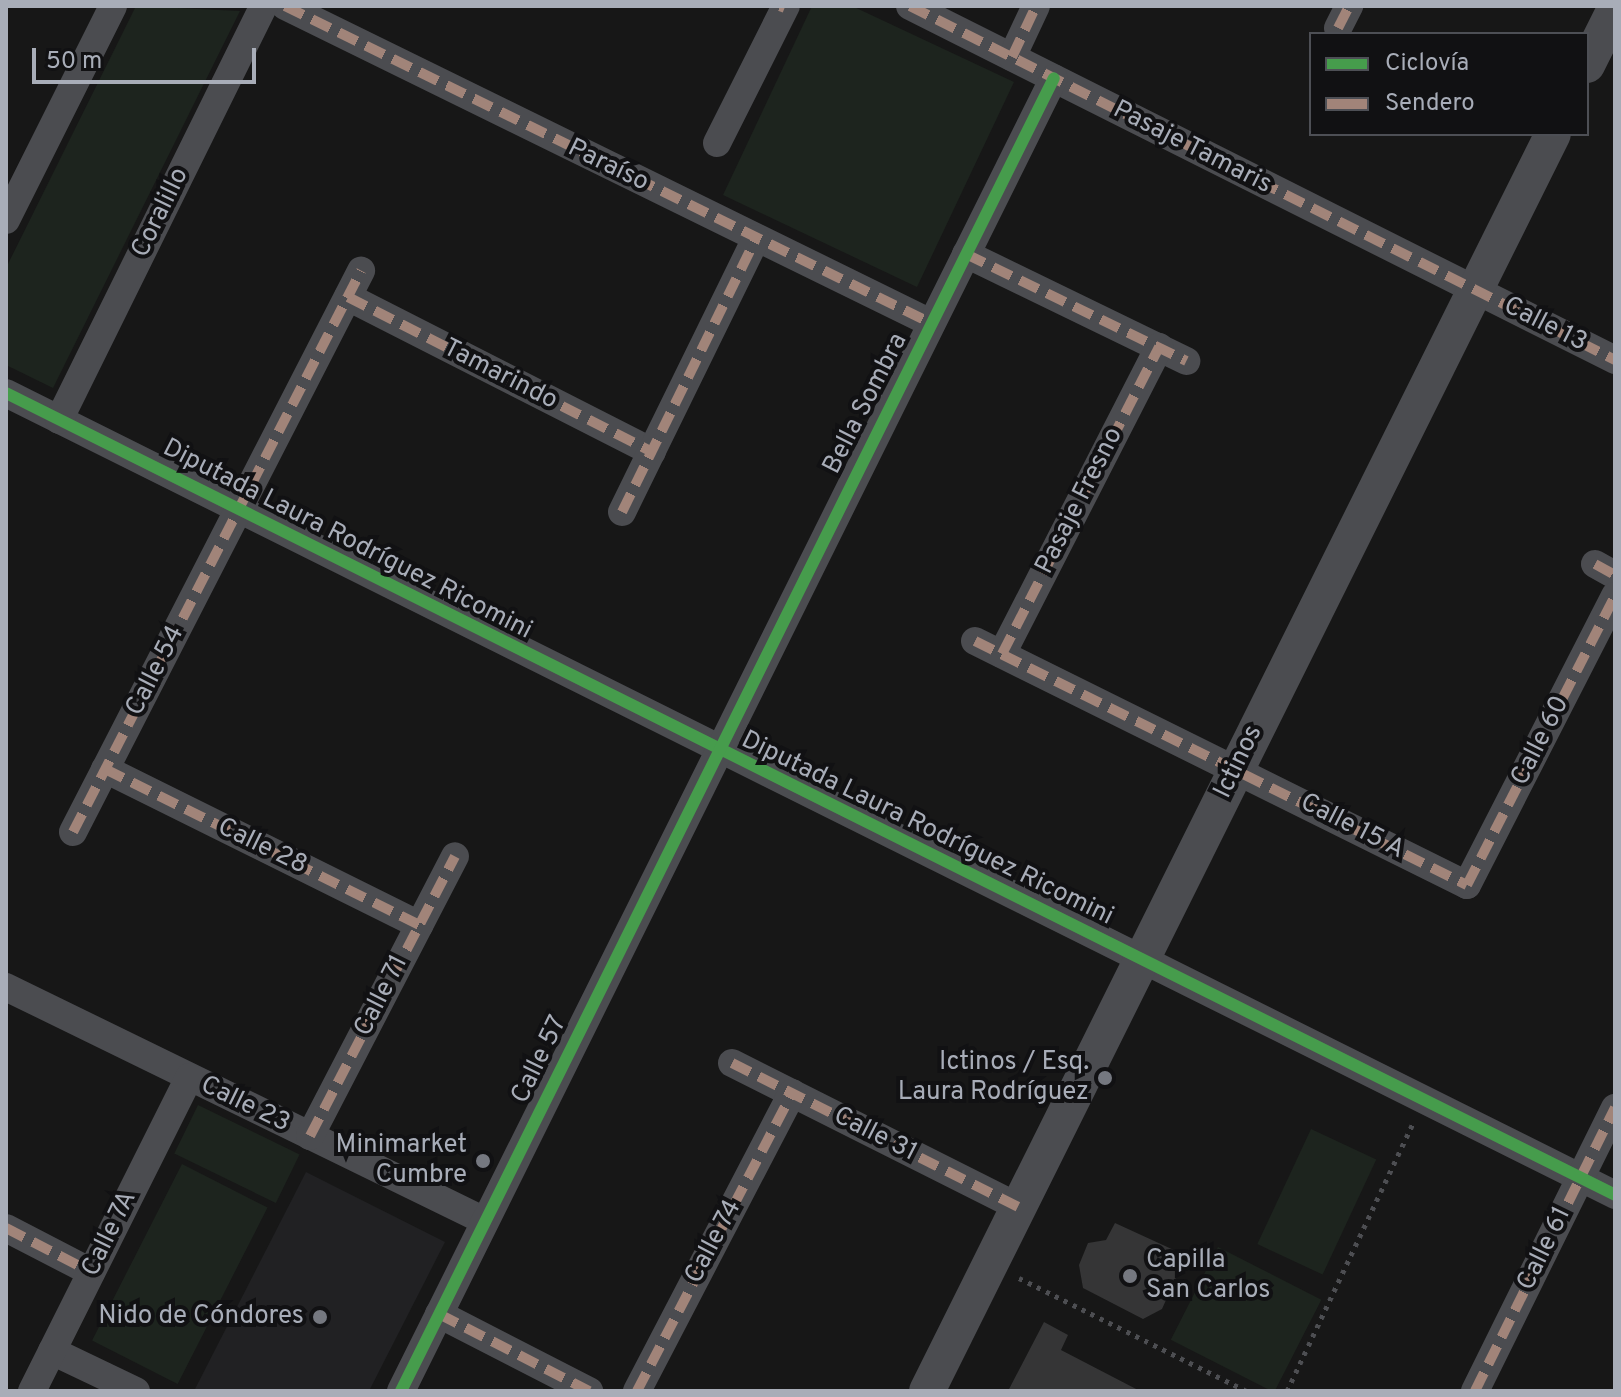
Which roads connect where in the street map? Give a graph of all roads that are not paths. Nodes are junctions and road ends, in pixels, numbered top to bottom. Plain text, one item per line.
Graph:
1 (113, 6) edge
2 (264, 6) edge
3 (285, 6) edge
4 (910, 6) edge
5 (1036, 6) edge
6 (784, 7) edge
7 (1615, 9) edge
8 (1012, 57) junction
9 (1589, 61) edge
10 (1054, 78) junction
11 (1552, 136) edge
12 (717, 143) dead end
13 (6, 220) edge
14 (756, 239) junction
15 (966, 254) junction
16 (361, 271) dead end
17 (1475, 290) junction
18 (348, 297) junction
19 (931, 323) junction
20 (1159, 347) junction
21 (1615, 360) edge
22 (1186, 361) dead end
23 (6, 393) edge
24 (59, 420) junction
25 (652, 452) junction
26 (239, 509) junction
27 (622, 512) dead end
28 (1615, 596) edge
29 (975, 641) dead end
30 (1002, 654) junction
31 (718, 749) junction
32 (105, 769) junction
33 (1236, 769) junction
34 (73, 832) dead end
35 (455, 856) dead end
36 (1467, 885) joint
37 (419, 925) junction
38 (1141, 960) junction
39 (6, 987) edge
40 (732, 1063) dead end
41 (189, 1077) junction
42 (792, 1093) junction
43 (1615, 1108) edge
44 (310, 1136) junction
45 (1580, 1178) junction
46 (1615, 1195) edge
47 (1018, 1207) junction
48 (485, 1221) junction
49 (6, 1228) edge
50 (91, 1272) junction
51 (439, 1314) junction
52 (52, 1351) junction
53 (32, 1391) edge
54 (136, 1391) edge
55 (401, 1391) edge
56 (589, 1391) edge
57 (637, 1391) edge
58 (927, 1391) edge
59 (1475, 1391) edge

1 - 13 street
2 - 24 street, Coralillo
3 - 14 street, Paraíso
4 - 8 street, Pasaje Tamaris
5 - 8 street
6 - 12 street
7 - 9 street
8 - 10 street, Pasaje Tamaris
10 - 15 street, Bella Sombra
10 - 17 street, Pasaje Tamaris
11 - 17 street, Ictinos
14 - 19 street, Paraíso
14 - 25 street
15 - 19 street, Bella Sombra
15 - 20 street
16 - 18 street
17 - 21 street, Calle 13
17 - 33 street, Ictinos
18 - 25 street, Tamarindo
18 - 26 street
19 - 31 street, Bella Sombra
20 - 22 street
20 - 30 street, Pasaje Fresno
23 - 24 street, Diputada Laura Rodríguez Ricomini
24 - 26 street, Diputada Laura Rodríguez Ricomini
25 - 27 street
26 - 31 street, Diputada Laura Rodríguez Ricomini
26 - 32 street, Calle 54
28 - 36 street, Calle 60
29 - 30 street
30 - 33 street
31 - 38 street, Diputada Laura Rodríguez Ricomini
31 - 48 street, Calle 57
32 - 34 street, Calle 54
32 - 37 street, Calle 28
33 - 36 street, Calle 15 A
33 - 38 street, Ictinos
35 - 37 street, Calle 71
37 - 44 street, Calle 71
38 - 45 street, Diputada Laura Rodríguez Ricomini
38 - 47 street, Ictinos
39 - 41 street, Calle 23
40 - 42 street, Calle 31
41 - 44 street, Calle 23
41 - 50 street, Calle 7A
42 - 47 street, Calle 31
42 - 57 street, Calle 74
43 - 45 street, Calle 61
44 - 48 street, Calle 23
45 - 46 street, Diputada Laura Rodríguez Ricomini
45 - 59 street, Calle 61
47 - 58 street, Ictinos
48 - 51 street, Calle 57
49 - 50 street
50 - 52 street, Calle 7A
51 - 55 street, Calle 57
51 - 56 street
52 - 53 street, Calle 7A
52 - 54 street

